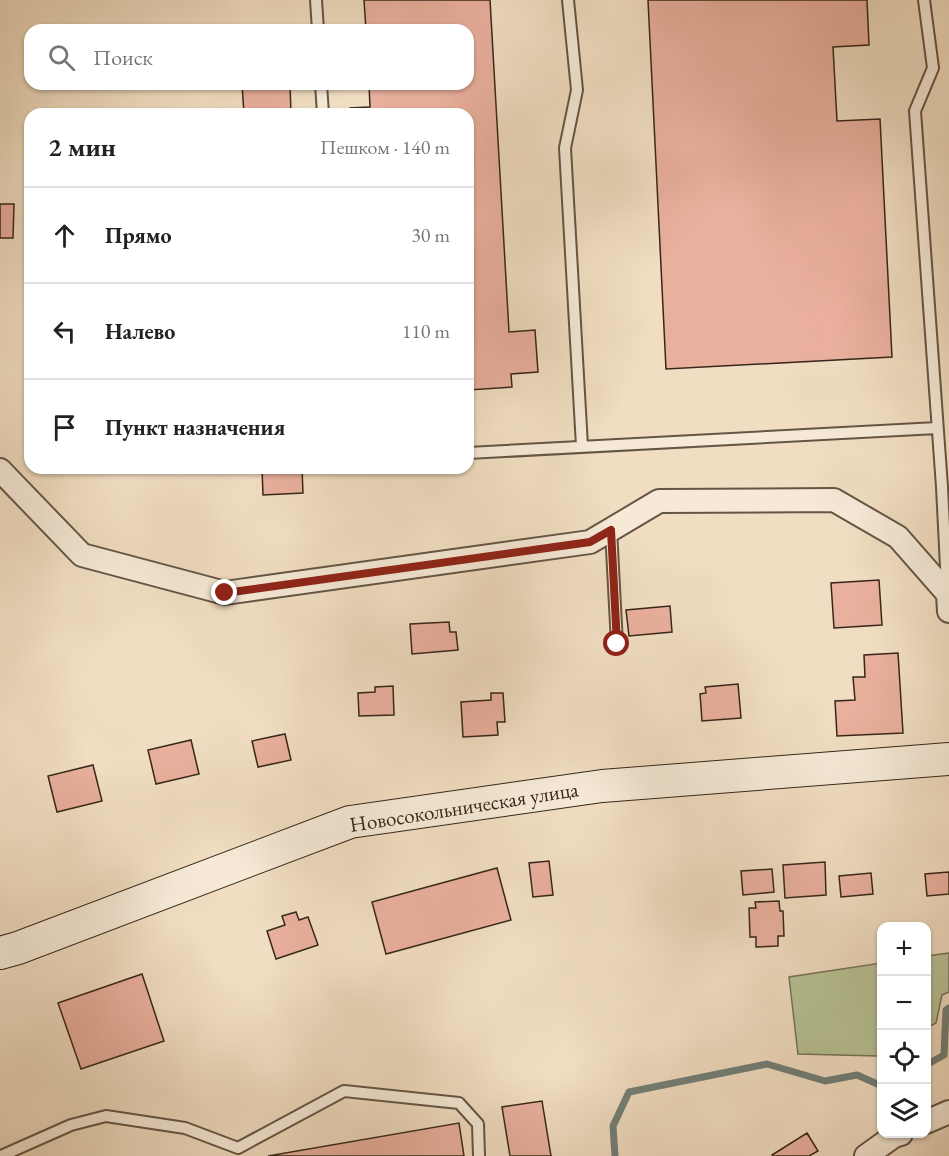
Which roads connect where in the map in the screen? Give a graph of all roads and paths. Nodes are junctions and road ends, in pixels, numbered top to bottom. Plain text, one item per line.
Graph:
1 (316, 0) edge
2 (568, 0) edge
3 (924, 0) edge
4 (318, 24) edge
5 (321, 90) edge
6 (323, 108) edge
7 (937, 428) junction
8 (582, 446) junction
9 (474, 453) edge
10 (0, 470) edge
11 (611, 530) junction
12 (948, 602) edge
13 (617, 644) dead end
14 (949, 759) edge
15 (0, 953) edge
16 (949, 1112) edge
17 (931, 1120) edge
18 (891, 1138) edge
19 (1, 1156) edge
20 (479, 1156) edge
21 (866, 1156) edge

1 - 4 lane
2 - 8 lane
3 - 7 lane
5 - 6 lane
7 - 8 lane
7 - 12 lane
8 - 9 lane
10 - 11 street
11 - 12 street
11 - 13 lane
14 - 15 main road, Новосокольническая улица
16 - 17 street
18 - 21 street
19 - 20 lane

